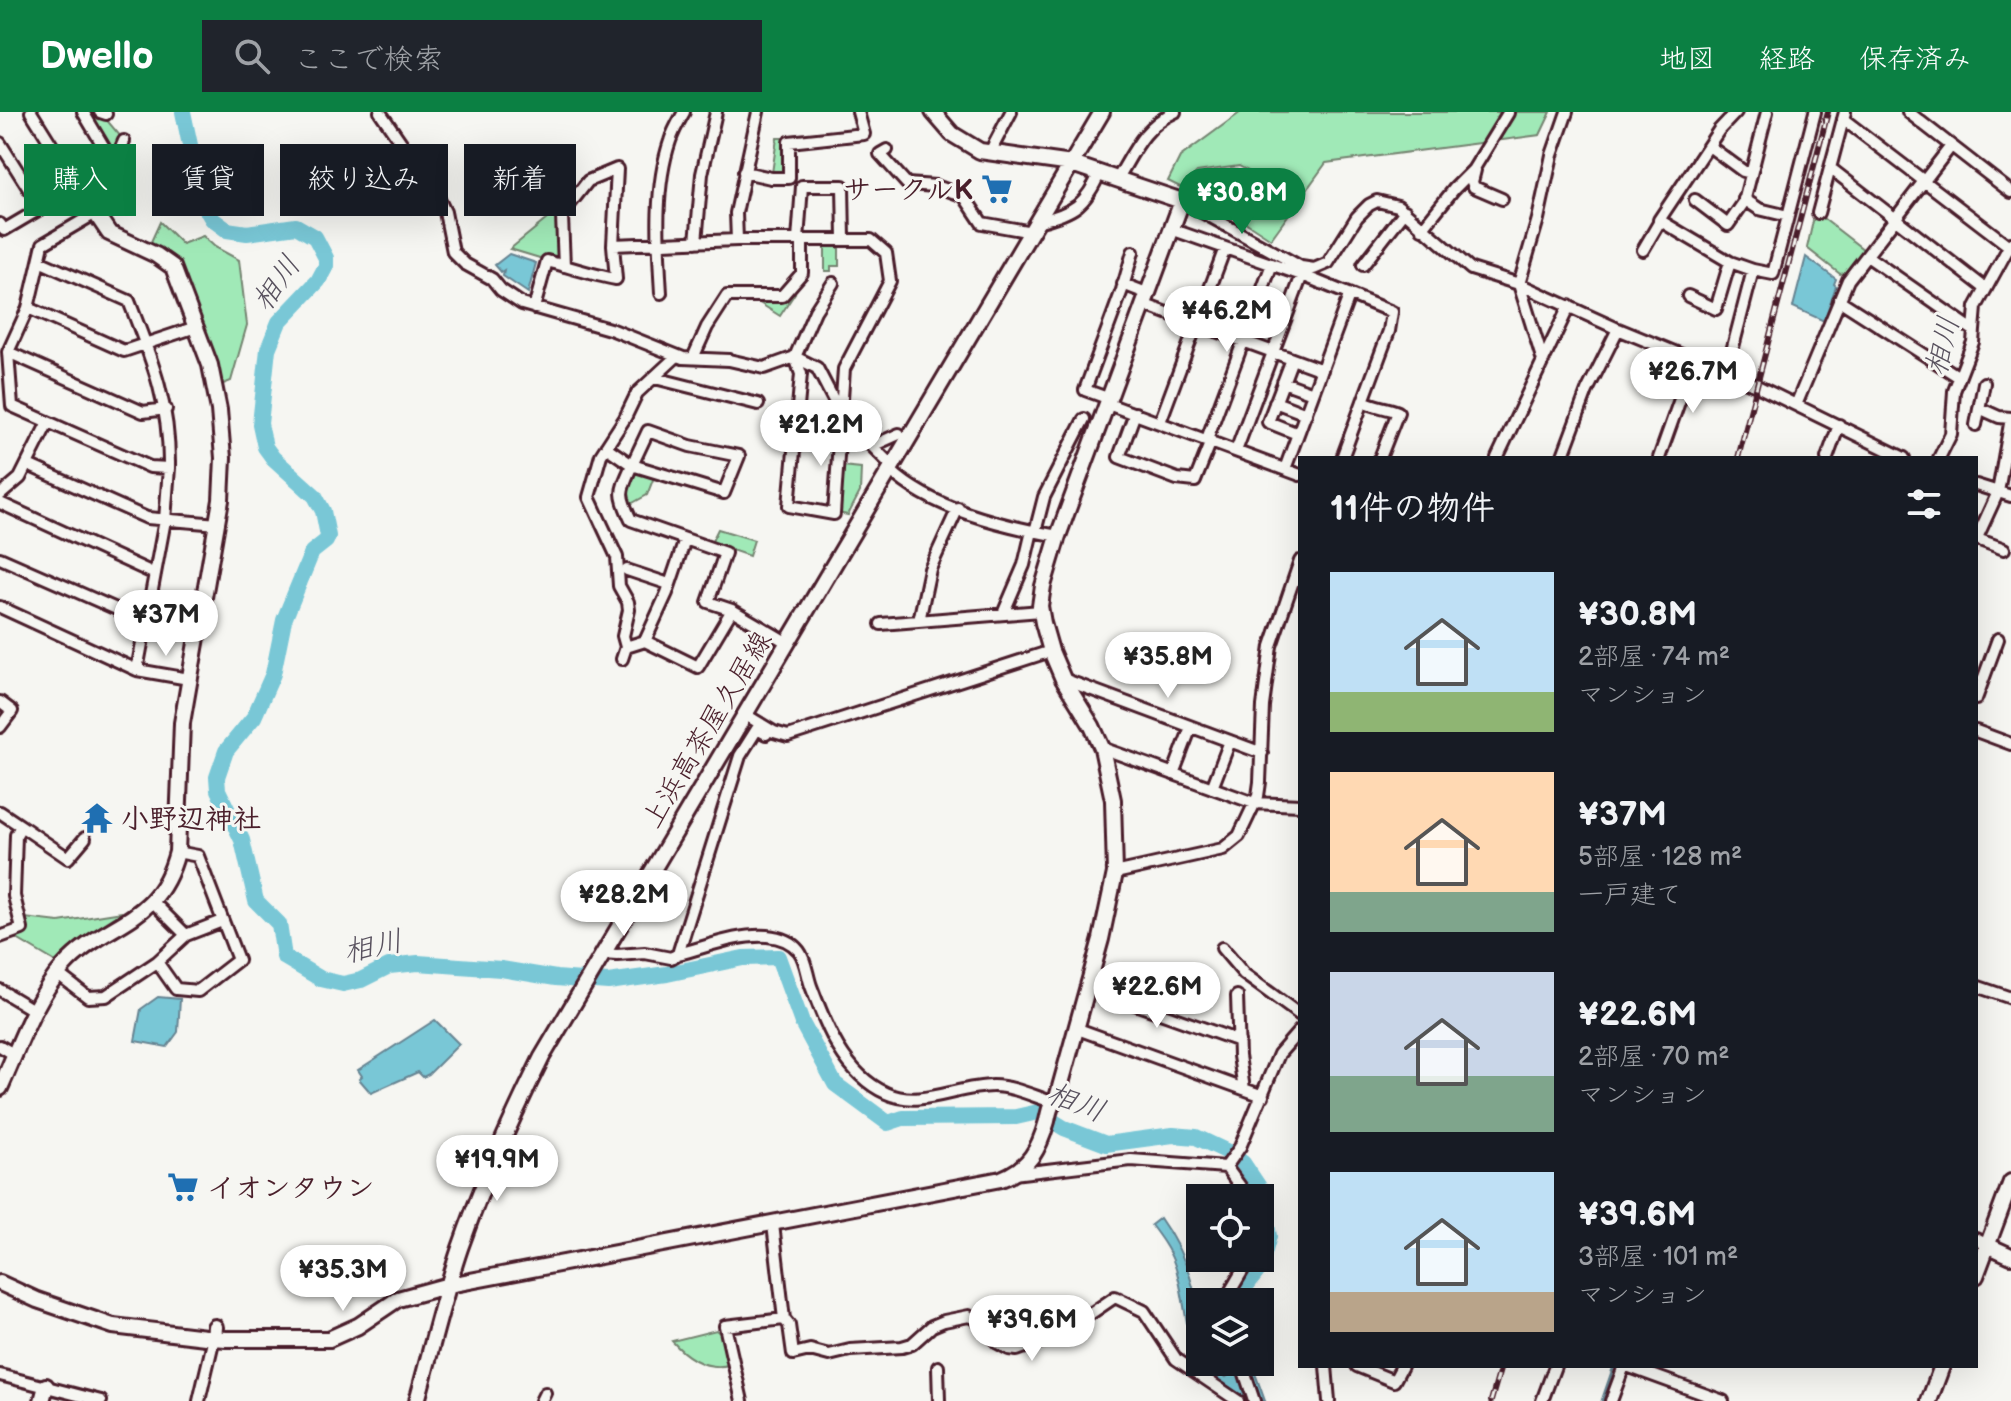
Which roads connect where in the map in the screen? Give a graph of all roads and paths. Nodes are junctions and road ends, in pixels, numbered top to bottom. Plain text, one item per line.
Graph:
1 (31, 112) edge
2 (83, 112) edge
3 (380, 112) edge
4 (684, 112) edge
5 (716, 112) edge
6 (758, 112) edge
7 (858, 112) edge
8 (933, 112) edge
9 (1011, 112) edge
10 (1102, 112) edge
11 (1175, 112) edge
12 (1567, 112) edge
13 (1736, 112) edge
14 (1767, 112) edge
15 (1815, 112) edge
16 (1508, 113) edge
17 (1915, 114) edge
18 (1844, 116) edge
19 (124, 141) dead end
20 (0, 143) edge
21 (51, 144) edge
22 (102, 144) edge
23 (123, 144) edge
24 (1709, 146) junction
25 (1951, 146) junction
26 (887, 150) dead end
27 (989, 154) junction
28 (1072, 164) junction
29 (1475, 168) junction
30 (1830, 168) junction
31 (744, 172) junction
32 (1100, 172) junction
33 (1751, 173) junction
34 (1118, 178) junction
35 (24, 181) edge
36 (1925, 181) junction
37 (2011, 192) edge
38 (1502, 199) dead end
39 (1744, 199) junction
40 (1695, 200) dead end
41 (1182, 201) junction
42 (1405, 211) junction
43 (1818, 213) dead end
44 (26, 216) edge
45 (91, 216) edge
46 (96, 216) edge
47 (1788, 216) junction
48 (1895, 218) junction
49 (1660, 221) junction
50 (1036, 226) junction
51 (1, 229) edge
52 (1171, 229) junction
53 (1422, 229) junction
54 (844, 239) junction
55 (737, 240) junction
56 (800, 240) junction
57 (696, 242) junction
58 (658, 244) junction
59 (613, 245) junction
60 (2010, 245) edge
61 (1225, 248) junction
62 (1643, 250) dead end
63 (1133, 252) dead end
64 (1867, 256) junction
65 (39, 261) junction
66 (1730, 262) junction
67 (1272, 264) junction
68 (1363, 265) dead end
69 (564, 266) junction
70 (1753, 270) junction
71 (1301, 271) junction
72 (833, 283) dead end
73 (1123, 284) junction
74 (1519, 284) junction
75 (1986, 289) junction
76 (661, 293) dead end
77 (1349, 296) junction
78 (1688, 296) dead end
79 (1147, 300) junction
80 (1839, 300) junction
81 (1569, 306) junction
82 (28, 308) junction
83 (534, 308) junction
84 (1196, 324) junction
85 (196, 327) junction
86 (1618, 329) junction
87 (1973, 330) junction
88 (1244, 342) junction
89 (146, 345) junction
90 (8, 352) junction
91 (1273, 352) junction
92 (677, 356) junction
93 (795, 357) junction
94 (693, 358) junction
95 (1292, 359) junction
96 (1694, 360) junction
97 (1543, 361) junction
98 (1322, 370) junction
99 (1726, 374) junction
100 (1959, 377) junction
101 (655, 378) junction
102 (1283, 382) junction
103 (1984, 383) dead end
104 (1313, 393) junction
105 (1363, 401) junction
106 (1109, 402) junction
107 (1275, 402) junction
108 (758, 404) dead end
109 (1796, 405) junction
110 (1979, 408) junction
111 (166, 409) junction
112 (1135, 413) junction
113 (1306, 414) junction
114 (842, 416) junction
115 (2011, 418) edge
116 (1084, 419) dead end
117 (48, 422) junction
118 (1160, 422) junction
119 (1839, 425) junction
120 (1976, 425) dead end
121 (899, 434) dead end
122 (1298, 434) junction
123 (1209, 440) junction
124 (872, 446) junction
125 (606, 447) junction
126 (1236, 451) junction
127 (1343, 456) edge
128 (1381, 456) edge
129 (1498, 456) edge
130 (1563, 456) edge
131 (1660, 456) edge
132 (1828, 456) edge
133 (1899, 456) edge
134 (1940, 456) edge
135 (28, 465) junction
136 (632, 465) junction
137 (169, 468) junction
138 (891, 468) junction
139 (1285, 469) junction
140 (1298, 474) edge
141 (1978, 486) edge
142 (1998, 492) junction
143 (0, 495) edge
144 (2011, 496) edge
145 (0, 503) edge
146 (958, 508) junction
147 (165, 520) junction
148 (218, 524) junction
149 (1034, 531) junction
150 (1058, 536) junction
151 (1978, 536) edge
152 (685, 540) junction
153 (1978, 541) edge
154 (2004, 549) dead end
155 (0, 558) edge
156 (1298, 567) edge
157 (627, 570) dead end
158 (155, 574) junction
159 (669, 584) junction
160 (0, 607) edge
161 (732, 610) junction
162 (1041, 611) junction
163 (1003, 614) junction
164 (919, 621) junction
165 (146, 622) junction
166 (881, 624) dead end
167 (1998, 639) dead end
168 (645, 641) junction
169 (788, 643) junction
170 (626, 647) junction
171 (1051, 651) junction
172 (622, 659) dead end
173 (137, 670) junction
174 (189, 679) junction
175 (1063, 679) junction
176 (1978, 694) edge
177 (0, 702) edge
178 (746, 715) junction
179 (0, 727) edge
180 (1191, 727) junction
181 (1978, 732) edge
182 (788, 736) junction
183 (1230, 741) junction
184 (2011, 744) edge
185 (1102, 748) junction
186 (1262, 753) junction
187 (1173, 774) junction
188 (1212, 788) junction
189 (1254, 803) junction
190 (1298, 805) edge
191 (0, 812) edge
192 (21, 826) junction
193 (85, 838) dead end
194 (177, 852) junction
195 (1115, 873) junction
196 (153, 902) junction
197 (222, 921) junction
198 (186, 935) junction
199 (0, 937) edge
200 (1222, 948) dead end
201 (678, 954) junction
202 (598, 960) junction
203 (157, 962) junction
204 (58, 974) junction
205 (1087, 987) junction
206 (1978, 987) edge
207 (0, 990) edge
208 (1237, 996) dead end
209 (2011, 998) edge
210 (35, 1011) junction
211 (1298, 1014) edge
212 (1075, 1028) junction
213 (1298, 1032) edge
214 (1239, 1041) junction
215 (0, 1046) edge
216 (15, 1055) junction
217 (0, 1088) edge
218 (1244, 1089) junction
219 (1263, 1096) junction
220 (1051, 1104) junction
221 (1226, 1167) junction
222 (1012, 1175) junction
223 (2011, 1182) edge
224 (1238, 1184) edge
225 (773, 1224) junction
226 (1982, 1242) edge
227 (2011, 1256) edge
228 (1978, 1265) edge
229 (449, 1285) junction
230 (1, 1286) edge
231 (784, 1319) junction
232 (215, 1332) junction
233 (938, 1367) dead end
234 (1326, 1368) edge
235 (1362, 1368) edge
236 (1401, 1368) edge
237 (1554, 1368) edge
238 (1624, 1368) edge
239 (1631, 1368) edge
240 (1941, 1368) edge
241 (0, 1375) edge
242 (1246, 1376) edge
243 (44, 1394) edge
244 (101, 1401) edge
245 (199, 1401) edge
246 (417, 1401) edge
247 (742, 1401) edge
248 (939, 1401) edge
249 (1238, 1401) edge
250 (1254, 1401) edge
251 (1329, 1401) edge
252 (1542, 1401) edge
253 (1611, 1401) edge
254 (1723, 1401) edge
255 (1929, 1401) edge

1 - 21 street
2 - 22 street
3 - 83 street
4 - 58 street
5 - 57 street
6 - 31 street
7 - 31 street
8 - 27 street
9 - 27 street
10 - 28 street, 上浜高茶屋久居線
11 - 34 street
12 - 74 street
13 - 24 street
14 - 33 street
15 - 47 street
16 - 29 street
17 - 25 street
18 - 30 street
18 - 36 street
19 - 23 street
20 - 35 street
24 - 33 street
24 - 49 street
25 - 36 street
25 - 37 street
26 - 50 street
27 - 28 street
28 - 32 street
28 - 50 street, 上浜高茶屋久居線
29 - 38 street
29 - 53 street
30 - 43 street
30 - 48 street
31 - 55 street
32 - 34 street
32 - 50 street
33 - 39 street
34 - 41 street
36 - 48 street
36 - 60 street
39 - 40 street
39 - 47 street
41 - 52 street
41 - 71 street
42 - 53 street
42 - 68 street
42 - 71 street
44 - 51 street
45 - 65 street
46 - 85 street
47 - 70 street
48 - 64 street
48 - 75 street
49 - 62 street
49 - 66 street
50 - 138 street, 上浜高茶屋久居線
52 - 61 street
52 - 79 street
53 - 74 street
54 - 56 street
54 - 56 street
54 - 114 street
55 - 56 street
55 - 57 street
56 - 94 street
57 - 58 street
58 - 59 street
58 - 76 street
59 - 69 street
59 - 69 street
60 - 75 street
61 - 67 street
61 - 84 street
63 - 73 street
64 - 80 street
64 - 87 street
65 - 82 street
65 - 89 street
66 - 70 street
66 - 78 street
67 - 71 street
67 - 88 street
69 - 83 street
70 - 99 street
71 - 77 street
71 - 91 street
72 - 93 street
73 - 79 street
73 - 106 street
74 - 81 street
74 - 97 street
75 - 87 street
77 - 98 street
77 - 105 street
79 - 84 street
79 - 106 street
80 - 100 street
80 - 109 street
81 - 86 street
81 - 97 street
82 - 89 street
82 - 90 street
83 - 92 street
84 - 88 street
84 - 118 street
85 - 89 street
85 - 148 street
86 - 96 street
86 - 130 street
87 - 100 street
88 - 91 street
88 - 123 street
89 - 111 street
90 - 111 street
90 - 117 street
91 - 95 street
91 - 126 street
92 - 94 street
92 - 101 street
93 - 94 street
93 - 114 street
93 - 114 street
95 - 98 street
95 - 102 street
96 - 99 street
96 - 131 street
97 - 129 street
98 - 104 street
99 - 109 street
100 - 134 street
101 - 108 street
101 - 125 street
102 - 104 street
102 - 107 street
103 - 110 street
104 - 113 street
105 - 127 street
105 - 128 street
106 - 112 street
106 - 150 street
107 - 113 street
107 - 122 street
109 - 119 street
110 - 115 street
110 - 120 street
111 - 137 street
112 - 118 street
112 - 123 street
113 - 122 street
114 - 124 street
115 - 142 street
116 - 149 street
117 - 135 street
117 - 137 street
118 - 123 street
119 - 132 street
119 - 133 street
121 - 124 street
122 - 139 street
123 - 126 street
124 - 138 street
125 - 136 street
125 - 170 street
126 - 139 street
135 - 143 street
135 - 147 street
136 - 136 street
136 - 152 street
137 - 147 street
138 - 146 street
138 - 169 street, 上浜高茶屋久居線
139 - 140 street
141 - 142 street
142 - 144 street
142 - 151 street
145 - 158 street
146 - 149 street
146 - 164 street
147 - 148 street
147 - 158 street
148 - 174 street
149 - 150 street
149 - 163 street
150 - 162 street
152 - 159 street
152 - 161 street
153 - 154 street
155 - 165 street
156 - 186 street
157 - 159 street
158 - 165 street
159 - 168 street
160 - 173 street
161 - 168 street
161 - 169 street
162 - 163 street
162 - 171 street
163 - 164 street
164 - 166 street
165 - 173 street
167 - 176 street
168 - 170 street
169 - 178 street, 上浜高茶屋久居線
170 - 172 street
171 - 175 street
171 - 182 street
173 - 174 street
174 - 194 street
175 - 180 street
175 - 185 street
177 - 179 street
178 - 182 street
178 - 202 street, 上浜高茶屋久居線
180 - 183 street
180 - 187 street
181 - 184 street
182 - 201 street
183 - 186 street
183 - 188 street
185 - 187 street
185 - 195 street
186 - 189 street
187 - 188 street
188 - 189 street
189 - 190 street
189 - 195 street
191 - 192 street
192 - 193 street
192 - 199 street
194 - 196 street
194 - 197 street
195 - 205 street
196 - 198 street
196 - 204 street
197 - 198 street
197 - 203 street
198 - 203 street
200 - 211 street
201 - 202 street
201 - 220 street
202 - 229 street, 上浜高茶屋久居線
203 - 204 street
204 - 210 street
205 - 212 street
205 - 214 street
206 - 209 street
207 - 210 street
208 - 214 street
210 - 216 street
212 - 218 street
212 - 220 street
213 - 219 street
214 - 218 street
215 - 216 street
216 - 217 street
218 - 219 street
219 - 221 street
220 - 222 street
221 - 222 street
221 - 224 street
222 - 225 street
223 - 226 street
225 - 229 street
225 - 231 street
226 - 227 street
226 - 228 street
229 - 232 street
229 - 246 street, 上浜高茶屋久居線
230 - 232 street
231 - 247 street
231 - 249 street
232 - 245 street
233 - 248 street
234 - 251 street
235 - 236 street
237 - 252 street
238 - 253 street
239 - 254 street
240 - 255 street
241 - 243 street
242 - 250 street
243 - 244 street

